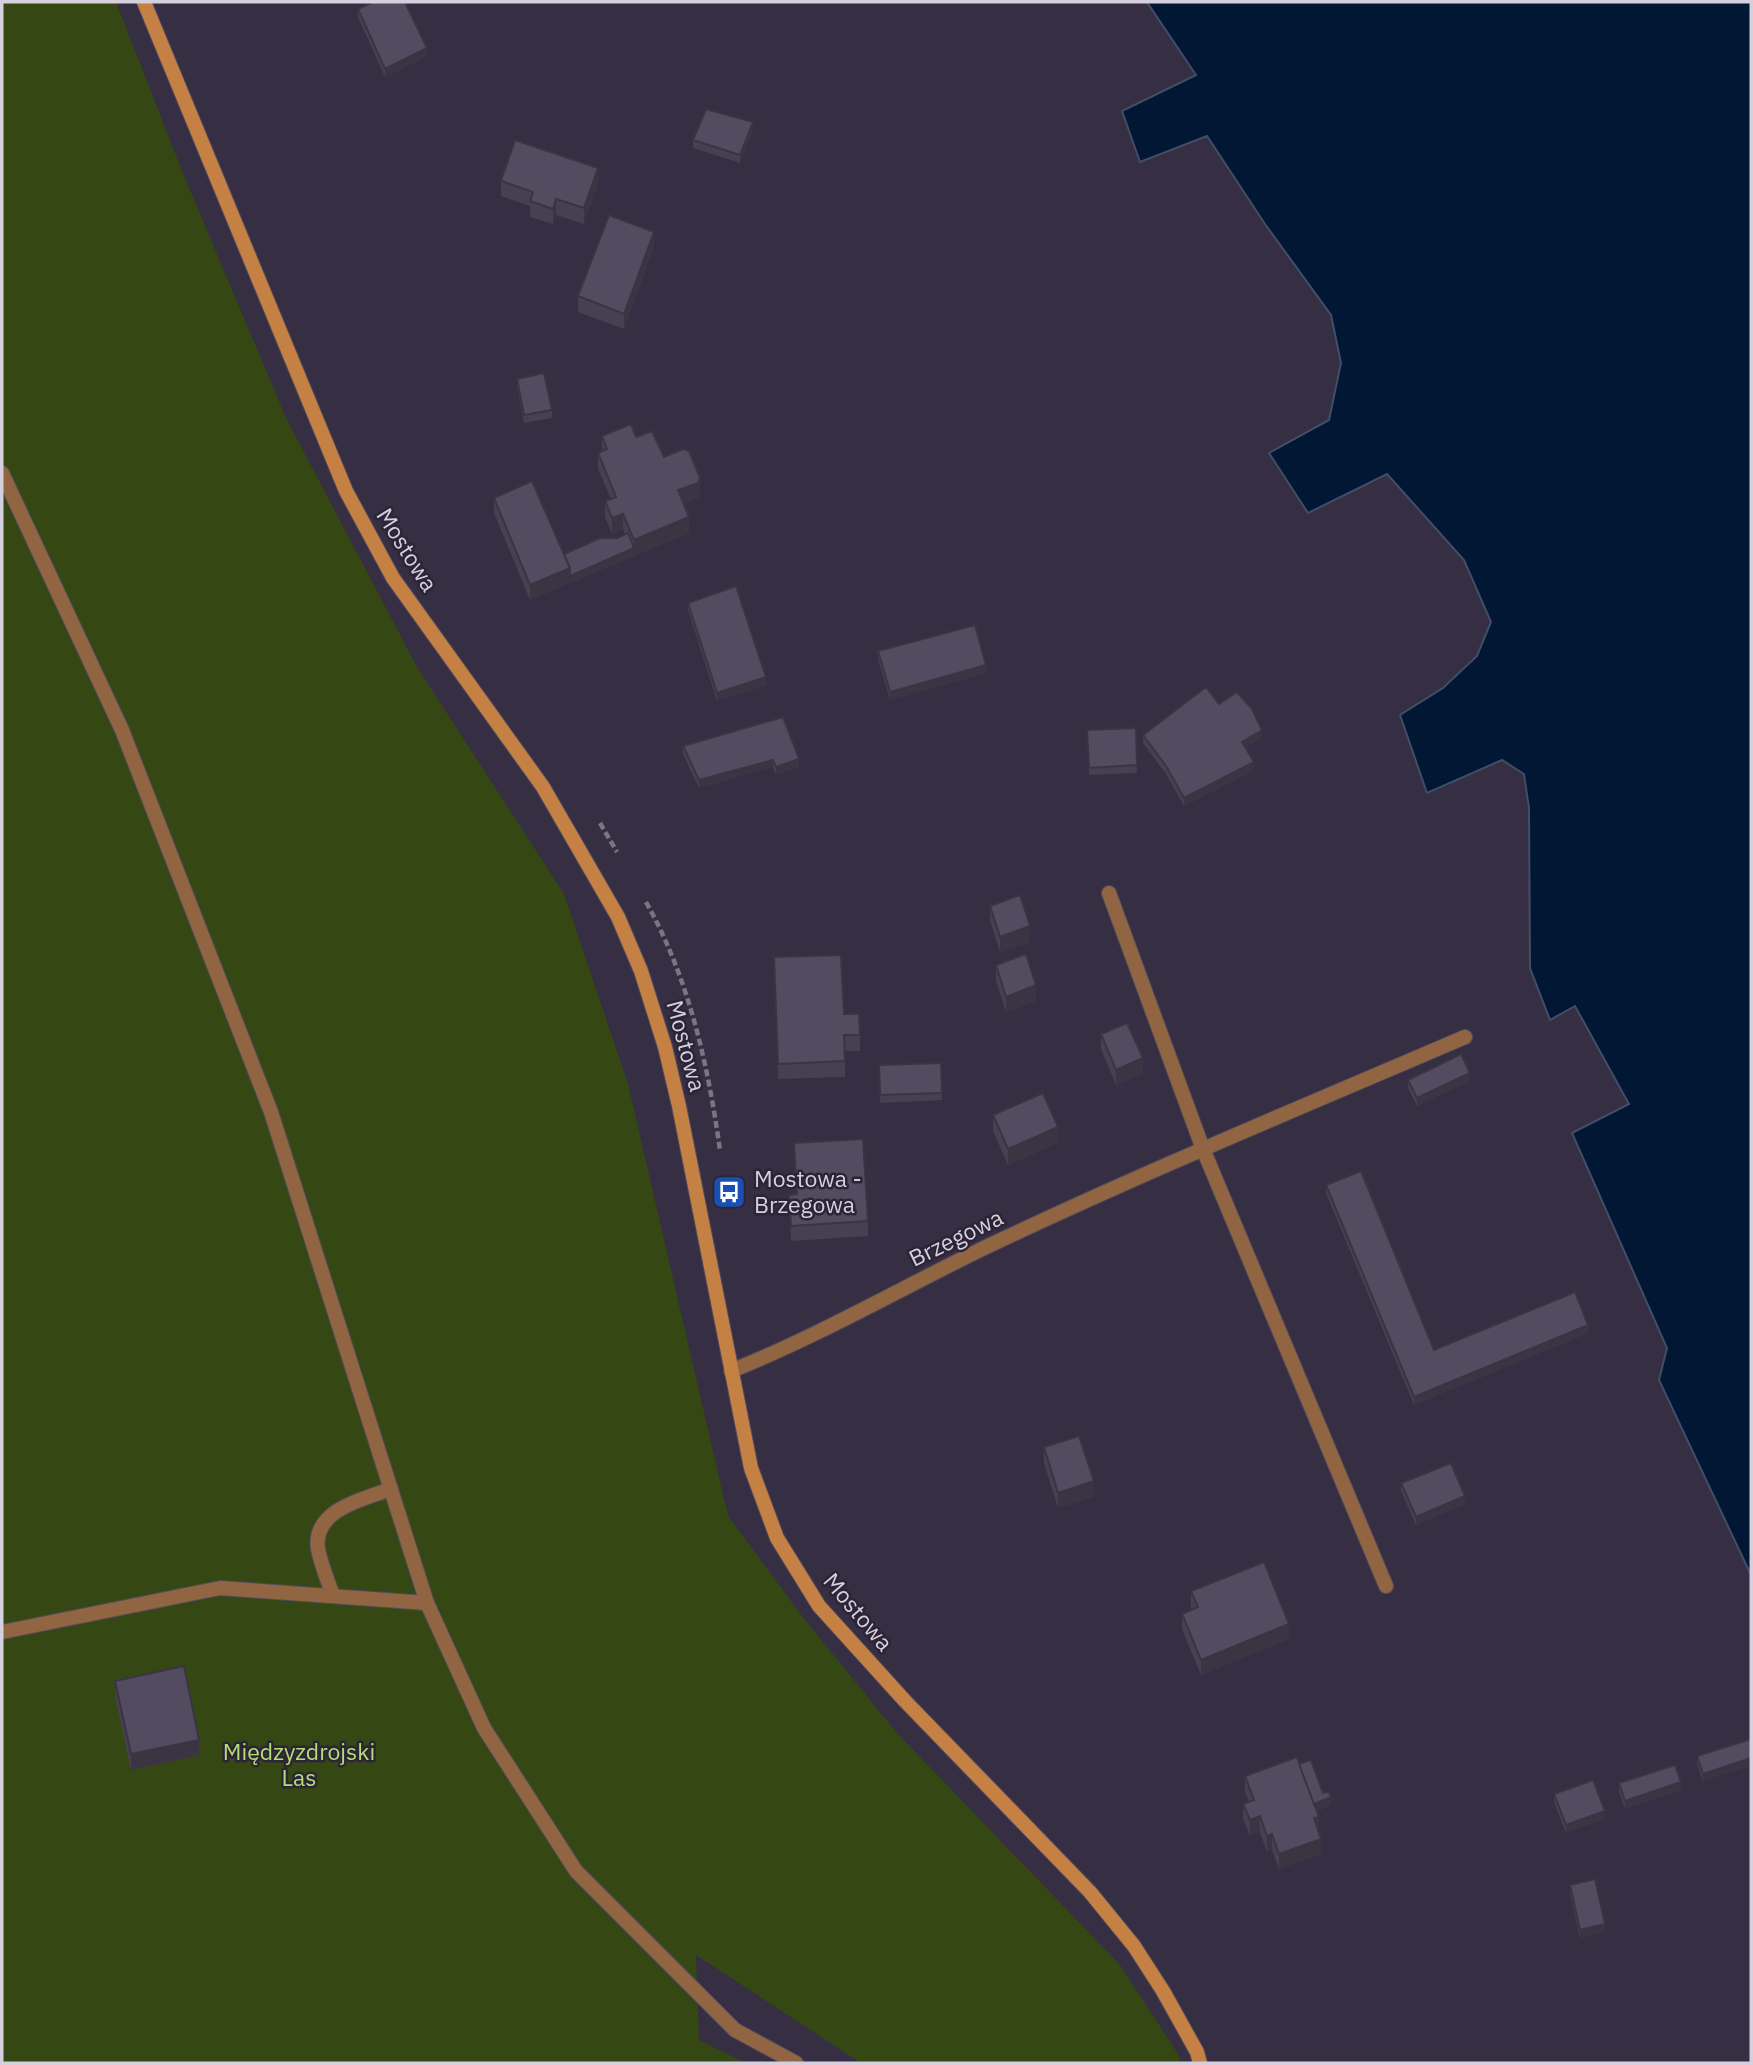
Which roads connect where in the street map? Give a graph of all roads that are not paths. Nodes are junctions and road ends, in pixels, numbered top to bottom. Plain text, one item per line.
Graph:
1 (144, 2) edge
2 (2, 473) edge
3 (1109, 893) dead end
4 (1465, 1037) dead end
5 (1203, 1149) junction
6 (731, 1371) junction
7 (391, 1489) junction
8 (1386, 1586) dead end
9 (333, 1596) junction
10 (428, 1604) junction
11 (2, 1632) edge
12 (796, 2063) edge
13 (1200, 2063) edge

1 - 6 street, Mostowa
2 - 7 street
3 - 5 street
4 - 5 street, Brzegowa
5 - 6 street, Brzegowa
5 - 8 street
6 - 13 street, Mostowa
7 - 9 street
7 - 10 street
9 - 10 street
9 - 11 street
10 - 12 street

